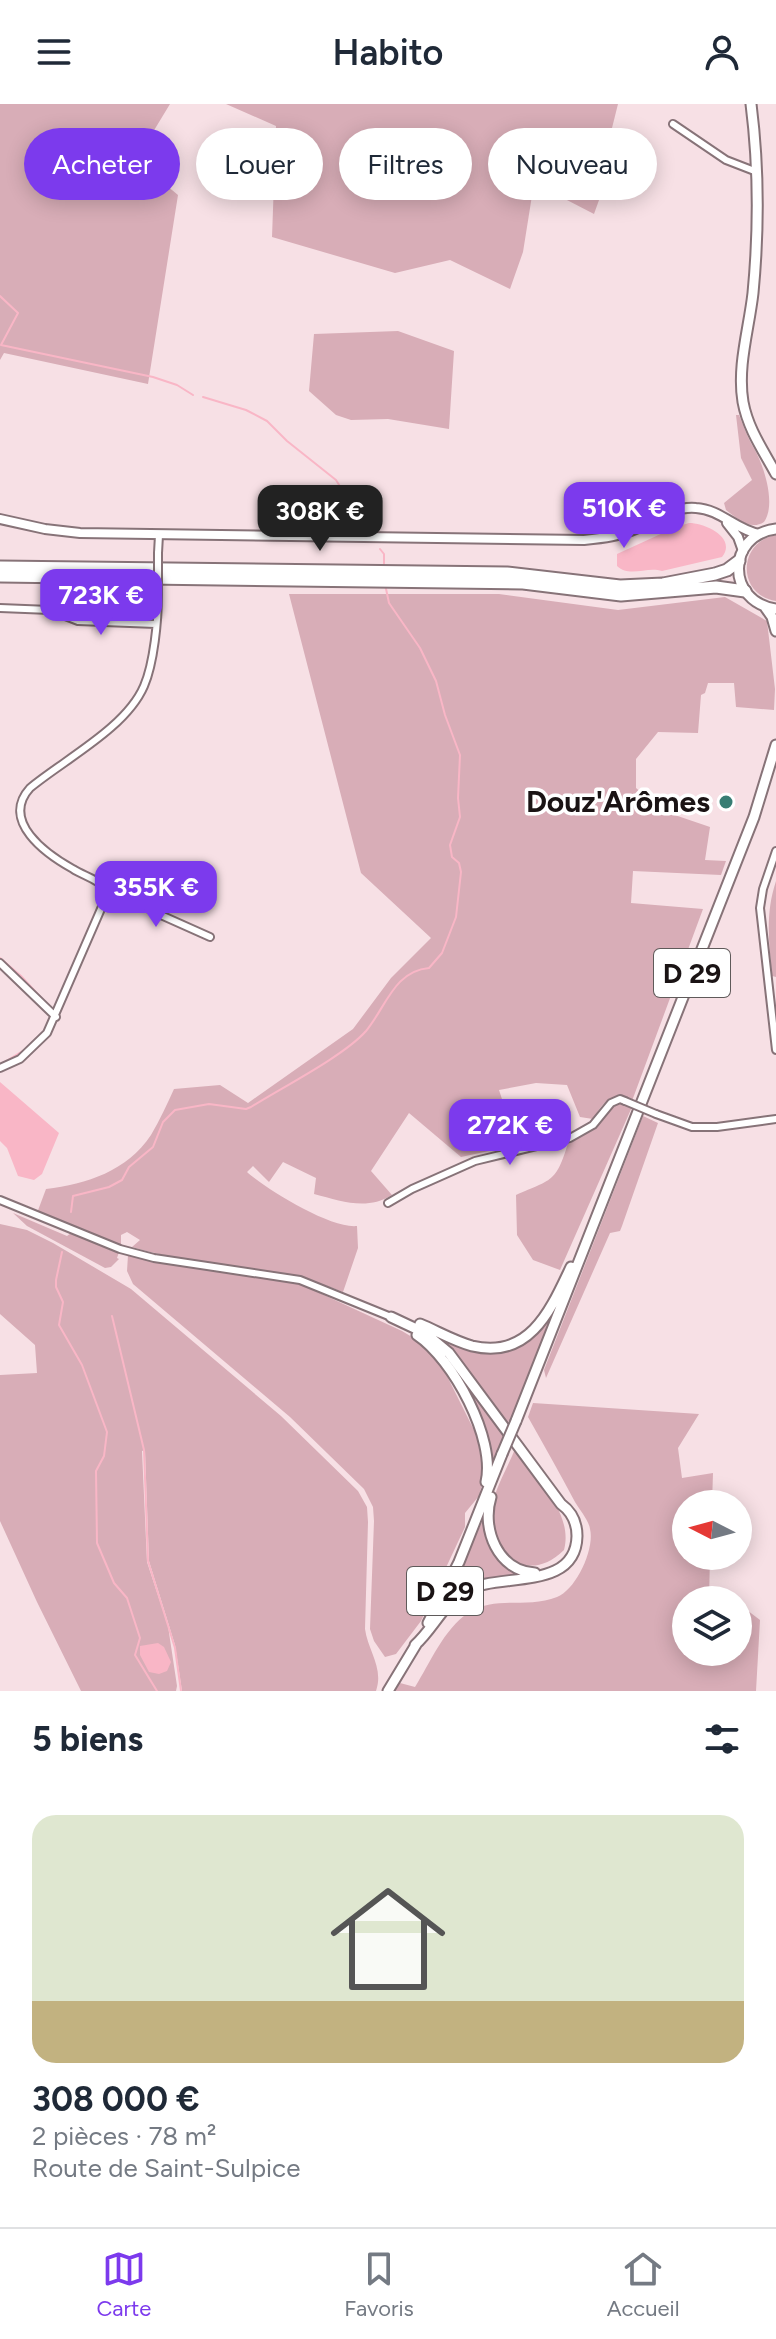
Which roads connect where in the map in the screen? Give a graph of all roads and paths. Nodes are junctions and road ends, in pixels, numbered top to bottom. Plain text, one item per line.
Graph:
1 (751, 104) edge
2 (673, 124) dead end
3 (757, 172) junction
4 (776, 474) edge
5 (710, 511) junction
6 (0, 519) edge
7 (774, 526) edge
8 (759, 534) junction
9 (159, 535) junction
10 (741, 556) junction
11 (0, 567) edge
12 (0, 576) edge
13 (385, 576) junction
14 (745, 591) junction
15 (765, 607) junction
16 (0, 608) edge
17 (776, 609) edge
18 (156, 624) junction
19 (776, 631) edge
20 (776, 745) edge
21 (776, 851) edge
22 (106, 889) junction
23 (210, 937) dead end
24 (0, 963) edge
25 (56, 1017) junction
26 (776, 1050) edge
27 (0, 1068) edge
28 (776, 1119) edge
29 (0, 1200) edge
30 (388, 1203) dead end
31 (595, 1218) junction
32 (391, 1317) junction
33 (502, 1454) junction
34 (561, 1504) junction
35 (471, 1535) junction
36 (415, 1645) junction
37 (388, 1691) edge

1 - 3 main road
2 - 3 street
3 - 4 main road
5 - 8 street
5 - 9 street
5 - 10 street
6 - 9 street
7 - 8 main road
8 - 10 main road
9 - 18 street, bridge
10 - 13 highway
10 - 14 main road
11 - 13 highway
12 - 13 highway
13 - 14 highway
14 - 15 main road
15 - 17 main road
15 - 19 main road
16 - 18 street
18 - 22 street
20 - 31 main road, D 29
21 - 26 street
22 - 23 street
22 - 25 street
24 - 25 street
25 - 27 street
28 - 30 street, bridge
29 - 32 street
31 - 32 main road
31 - 33 main road, D 29, bridge
32 - 34 main road
32 - 35 main road
33 - 34 main road
33 - 35 main road, D 29
34 - 36 main road
35 - 36 main road, D 29
36 - 37 main road, D 29

